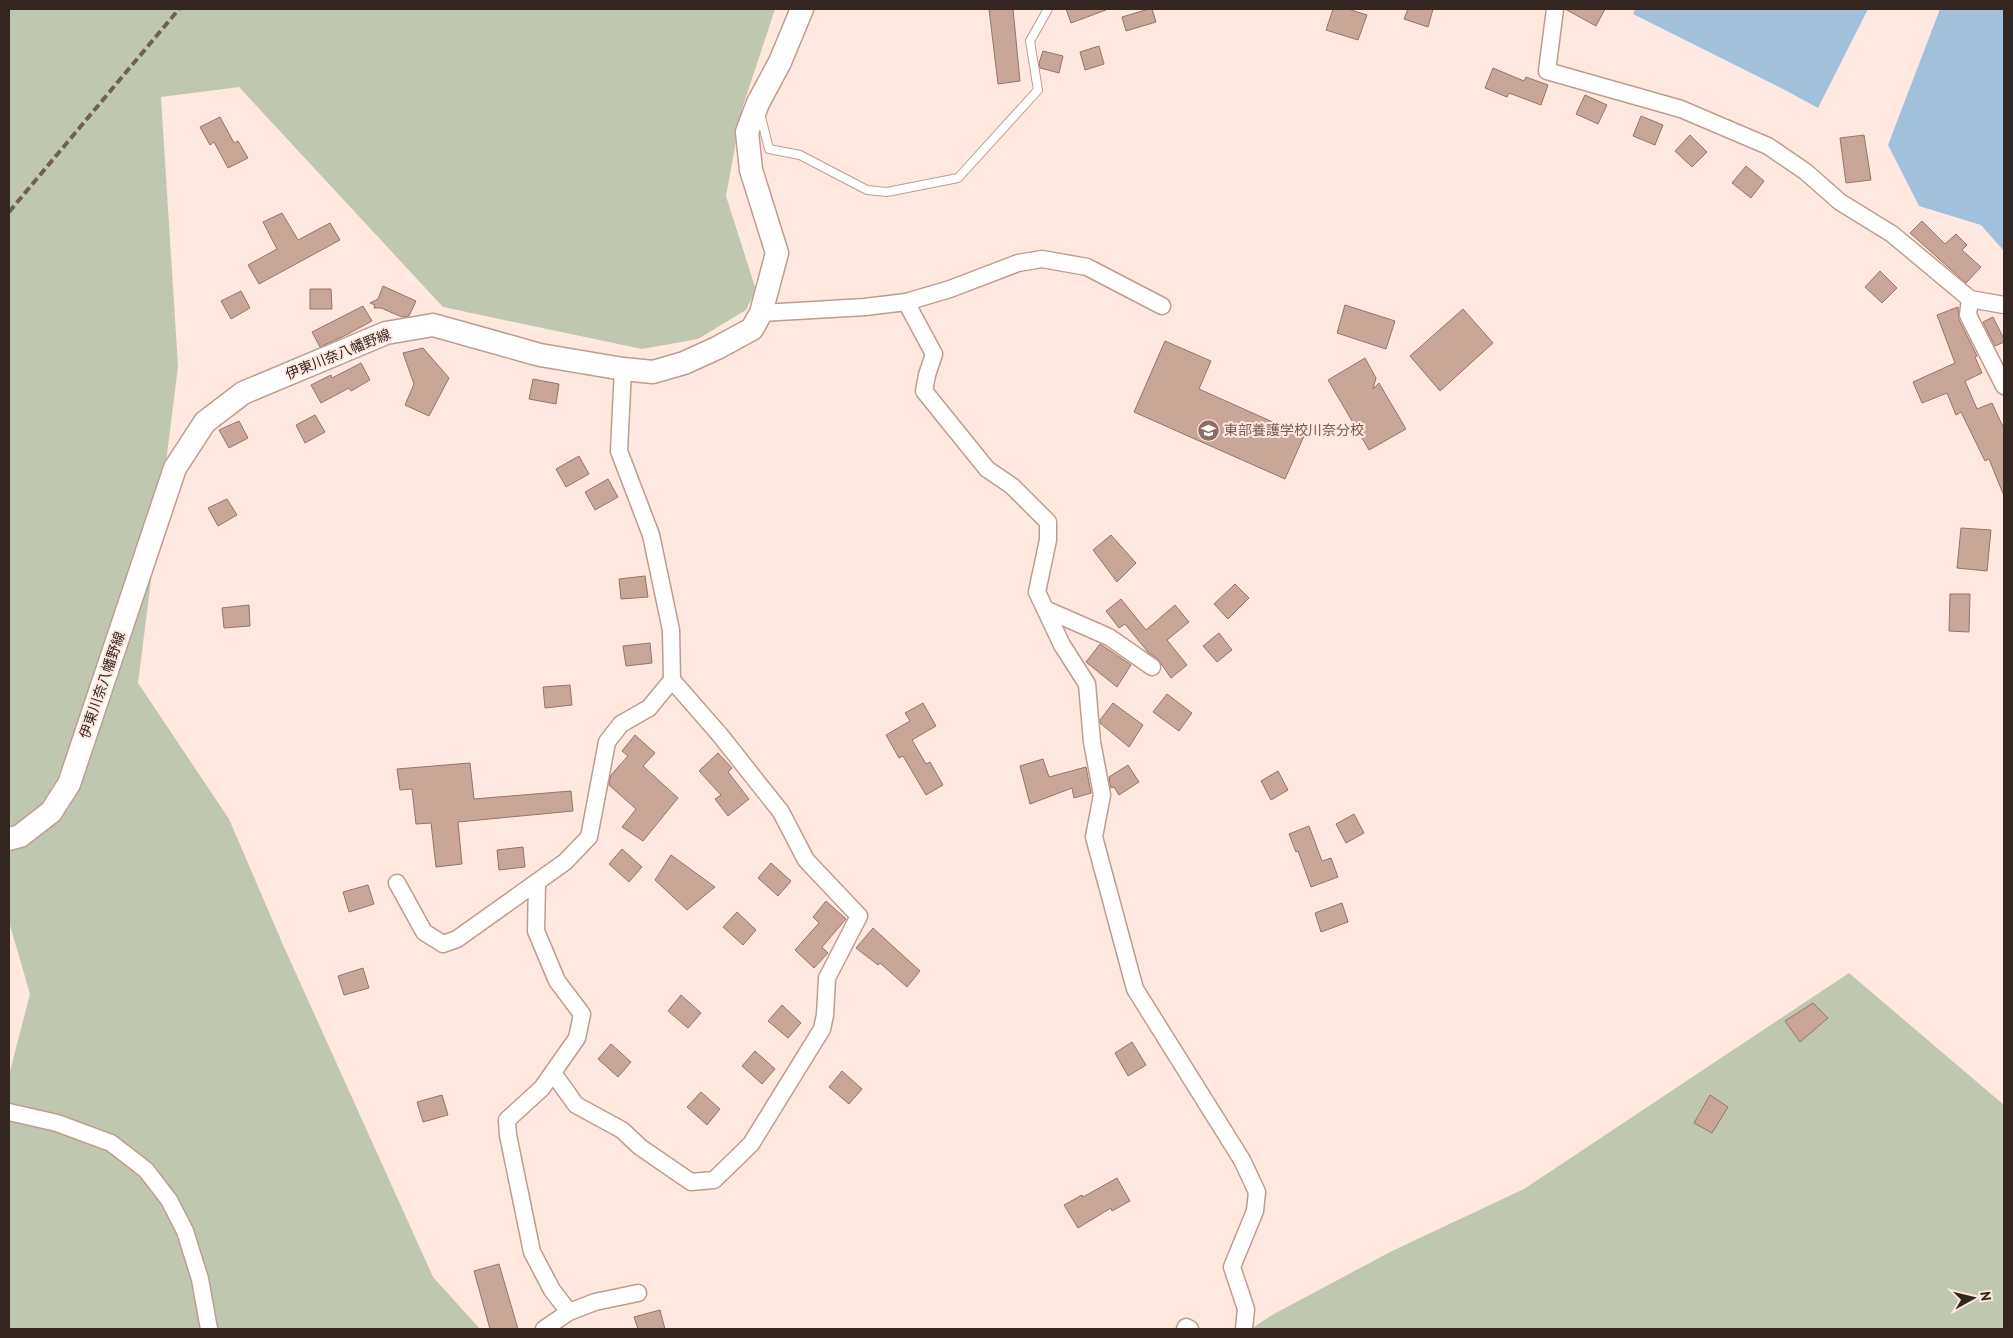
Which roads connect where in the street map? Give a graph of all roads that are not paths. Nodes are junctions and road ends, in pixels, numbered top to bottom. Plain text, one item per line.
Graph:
1 (802, 9) edge
2 (1048, 9) edge
3 (1554, 9) edge
4 (758, 103) junction
5 (1970, 299) junction
6 (906, 302) junction
7 (2004, 305) edge
8 (1162, 306) dead end
9 (761, 312) junction
10 (623, 369) junction
11 (2004, 386) edge
12 (1045, 609) junction
13 (1152, 667) dead end
14 (672, 680) junction
15 (9, 839) edge
16 (536, 882) junction
17 (397, 883) dead end
18 (553, 1072) junction
19 (9, 1112) edge
20 (638, 1293) dead end
21 (568, 1312) junction
22 (209, 1329) edge
23 (544, 1329) edge
24 (1186, 1329) edge
25 (1190, 1329) edge
26 (1244, 1329) edge

1 - 4 main road, 伊東川奈八幡野線
2 - 4 lane
3 - 5 street
4 - 9 main road, 伊東川奈八幡野線
5 - 7 street
5 - 11 street
6 - 8 street
6 - 9 street
6 - 12 street
9 - 10 main road, 伊東川奈八幡野線
10 - 14 street
10 - 15 main road, 伊東川奈八幡野線
12 - 13 street
12 - 26 street
14 - 16 street
14 - 18 street
16 - 17 street
16 - 18 street
18 - 21 street
19 - 22 street
20 - 21 street
21 - 23 street
24 - 25 street

